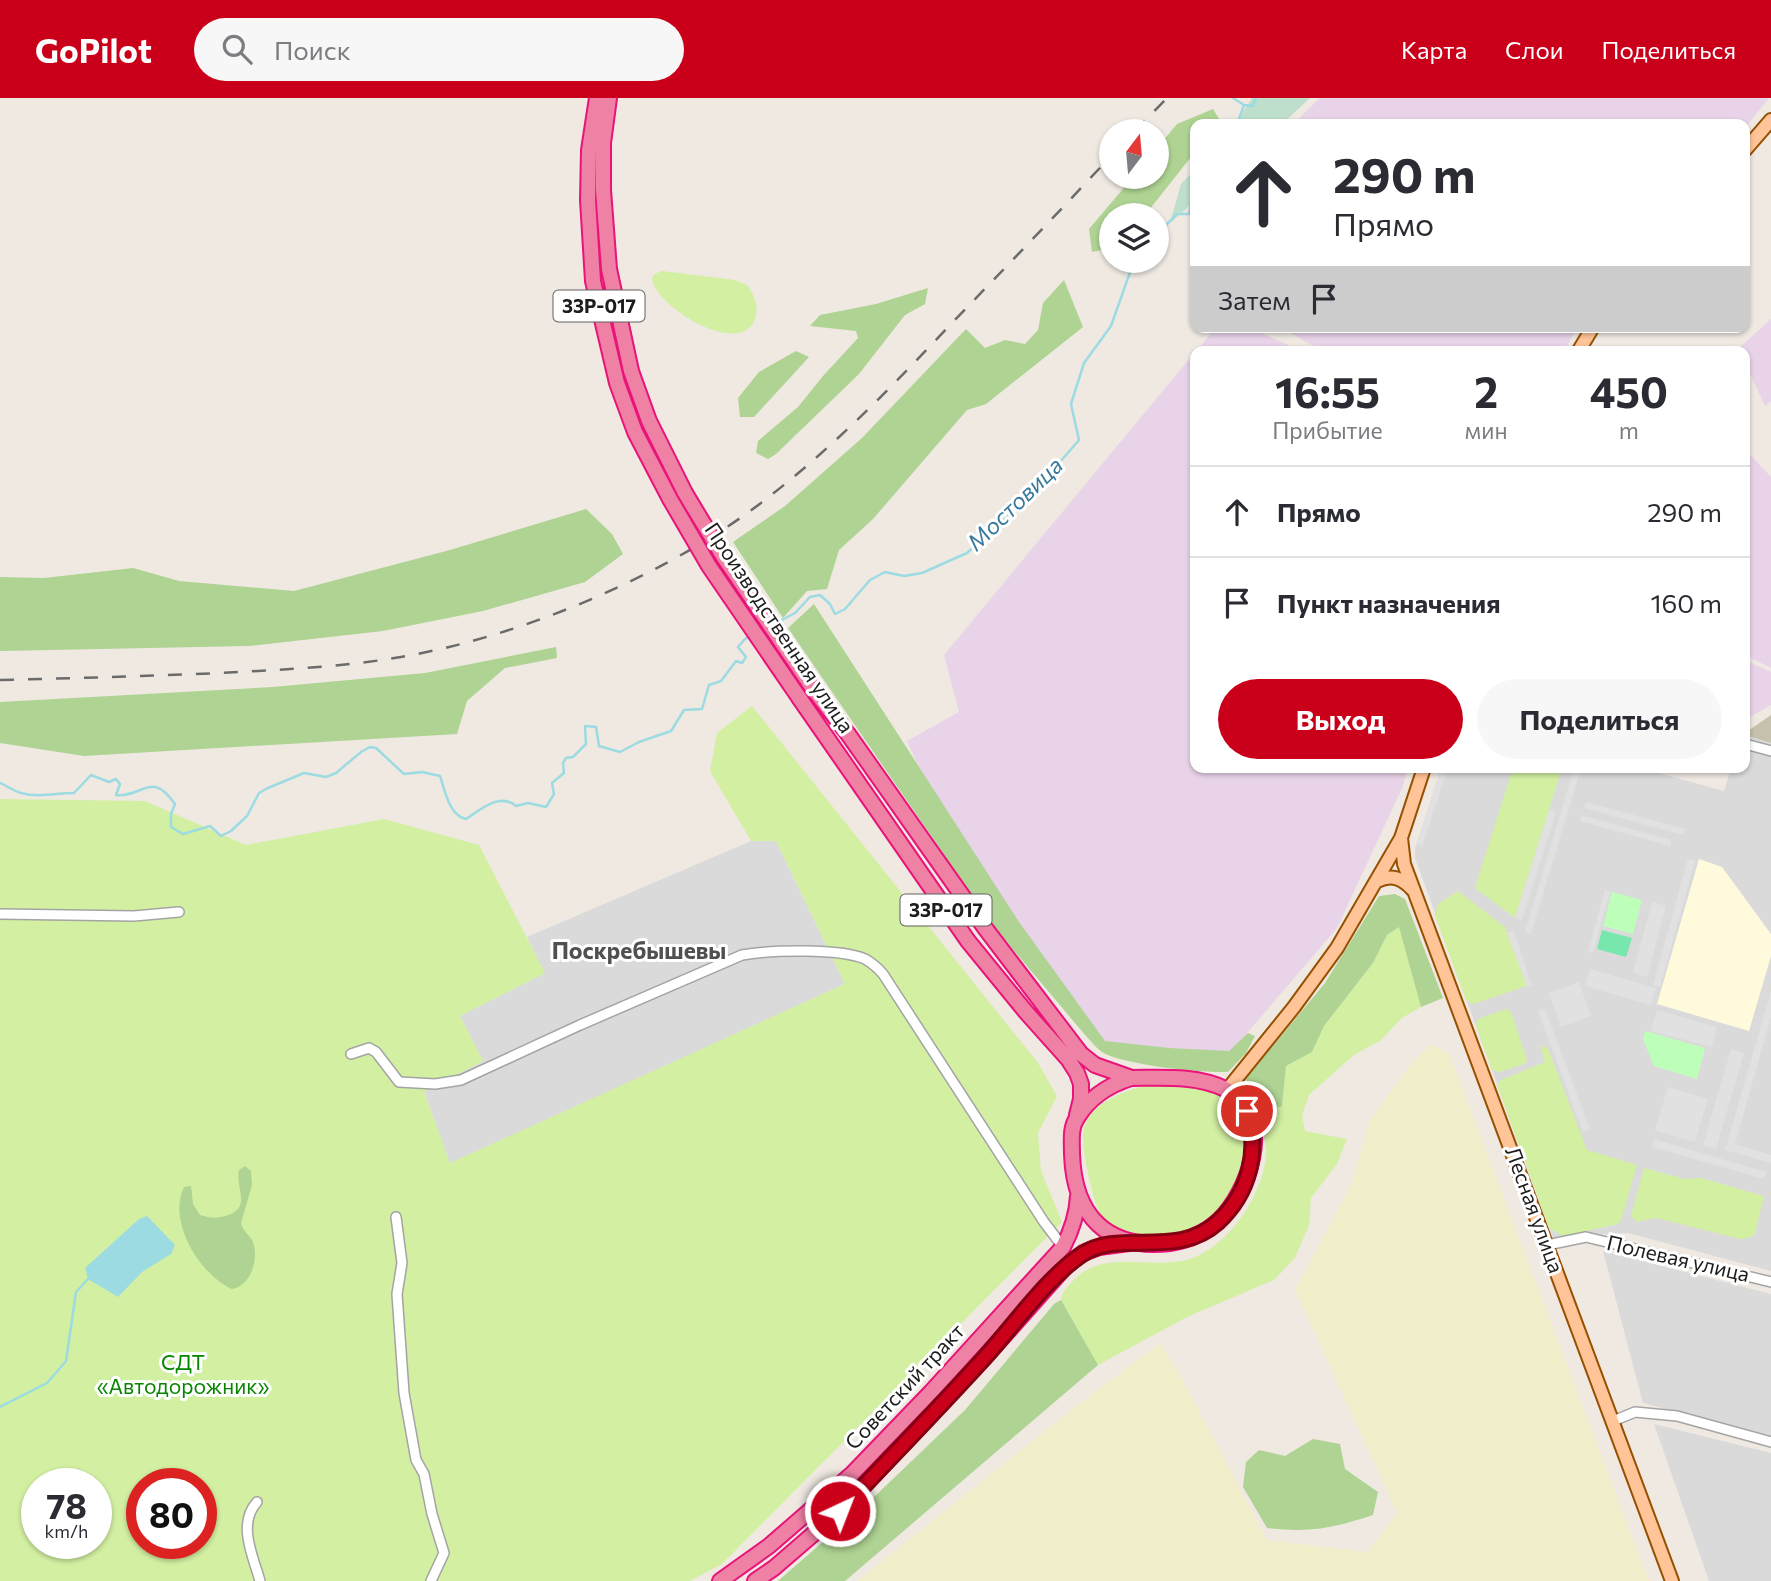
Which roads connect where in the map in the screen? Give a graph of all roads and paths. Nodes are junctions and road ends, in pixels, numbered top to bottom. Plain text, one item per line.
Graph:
1 (600, 99) edge
2 (1771, 120) edge
3 (1750, 144) edge
4 (1750, 745) edge
5 (1771, 751) edge
6 (1422, 773) edge
7 (1401, 838) junction
8 (1377, 881) junction
9 (1415, 893) junction
10 (179, 912) dead end
11 (0, 914) edge
12 (351, 1054) dead end
13 (1131, 1077) junction
14 (1227, 1090) junction
15 (1076, 1119) junction
16 (1078, 1191) junction
17 (396, 1217) dead end
18 (1129, 1243) junction
19 (1547, 1245) junction
20 (1063, 1247) junction
21 (1771, 1282) edge
22 (1613, 1420) junction
23 (1771, 1442) edge
24 (257, 1502) dead end
25 (260, 1581) edge
26 (431, 1581) edge
27 (720, 1581) edge
28 (755, 1581) edge
29 (1672, 1581) edge

1 - 13 highway, Производственная улица / 33Р-017, bridge
1 - 15 highway, Производственная улица / 33Р-017, bridge
2 - 3 main road
4 - 5 street
6 - 7 main road
7 - 8 main road
7 - 9 main road, Лесная улица
8 - 9 main road
8 - 14 main road
9 - 19 main road, Лесная улица
10 - 11 street
12 - 20 street
13 - 14 highway, 33Р-017
13 - 15 highway
14 - 18 highway, 33Р-017
15 - 16 highway, 33Р-017
16 - 18 highway, 33Р-017
16 - 20 highway, Советский тракт / 33Р-017
17 - 26 street
18 - 28 highway, Советский тракт / 33Р-017
19 - 21 street, Полевая улица
19 - 22 main road, Лесная улица
20 - 27 highway, Советский тракт / 33Р-017
22 - 23 street
22 - 29 main road, Лесная улица
24 - 25 street

